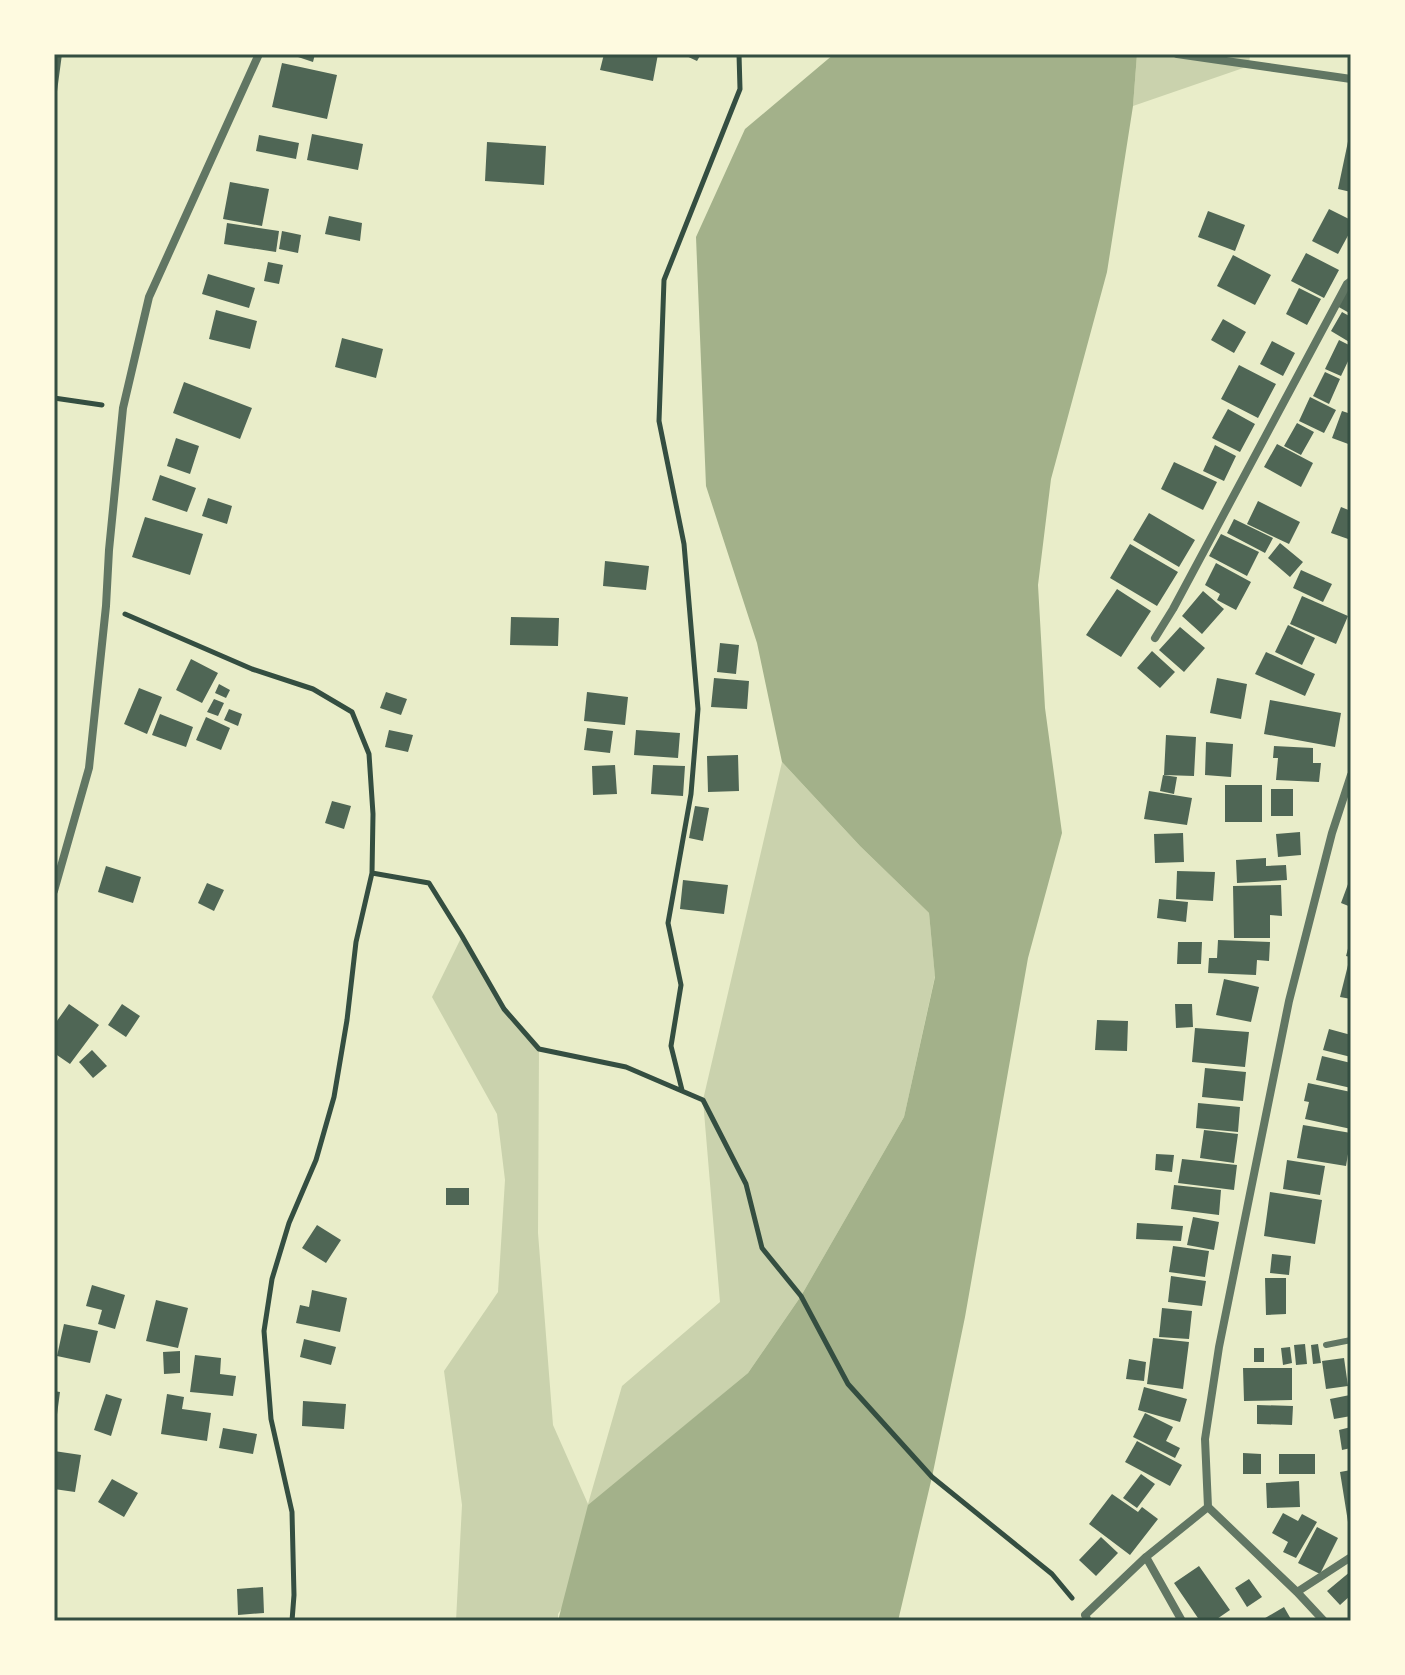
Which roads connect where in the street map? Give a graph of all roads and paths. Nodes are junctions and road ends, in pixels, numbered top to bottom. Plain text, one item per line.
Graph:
1 (259, 54) edge
2 (739, 54) edge
3 (1177, 54) edge
4 (1351, 79) edge
5 (1351, 281) edge
6 (54, 398) edge
7 (123, 408) junction
8 (106, 606) junction
9 (1155, 638) dead end
10 (1351, 775) edge
11 (372, 873) junction
12 (54, 891) edge
13 (683, 1091) junction
14 (1351, 1340) edge
15 (1326, 1345) dead end
16 (1208, 1507) junction
17 (1146, 1557) junction
18 (1351, 1557) edge
19 (1297, 1592) junction
20 (1087, 1618) edge
21 (292, 1621) edge
22 (1182, 1621) edge
23 (1324, 1621) edge

1 - 7 street
2 - 13 path
3 - 4 street
5 - 9 street
6 - 7 path
7 - 8 street
8 - 11 path
8 - 12 street
10 - 16 street
11 - 13 path
11 - 21 path
13 - 20 path
14 - 15 lane
16 - 17 street
16 - 19 street
17 - 20 street
17 - 22 street
18 - 19 street
19 - 23 street

